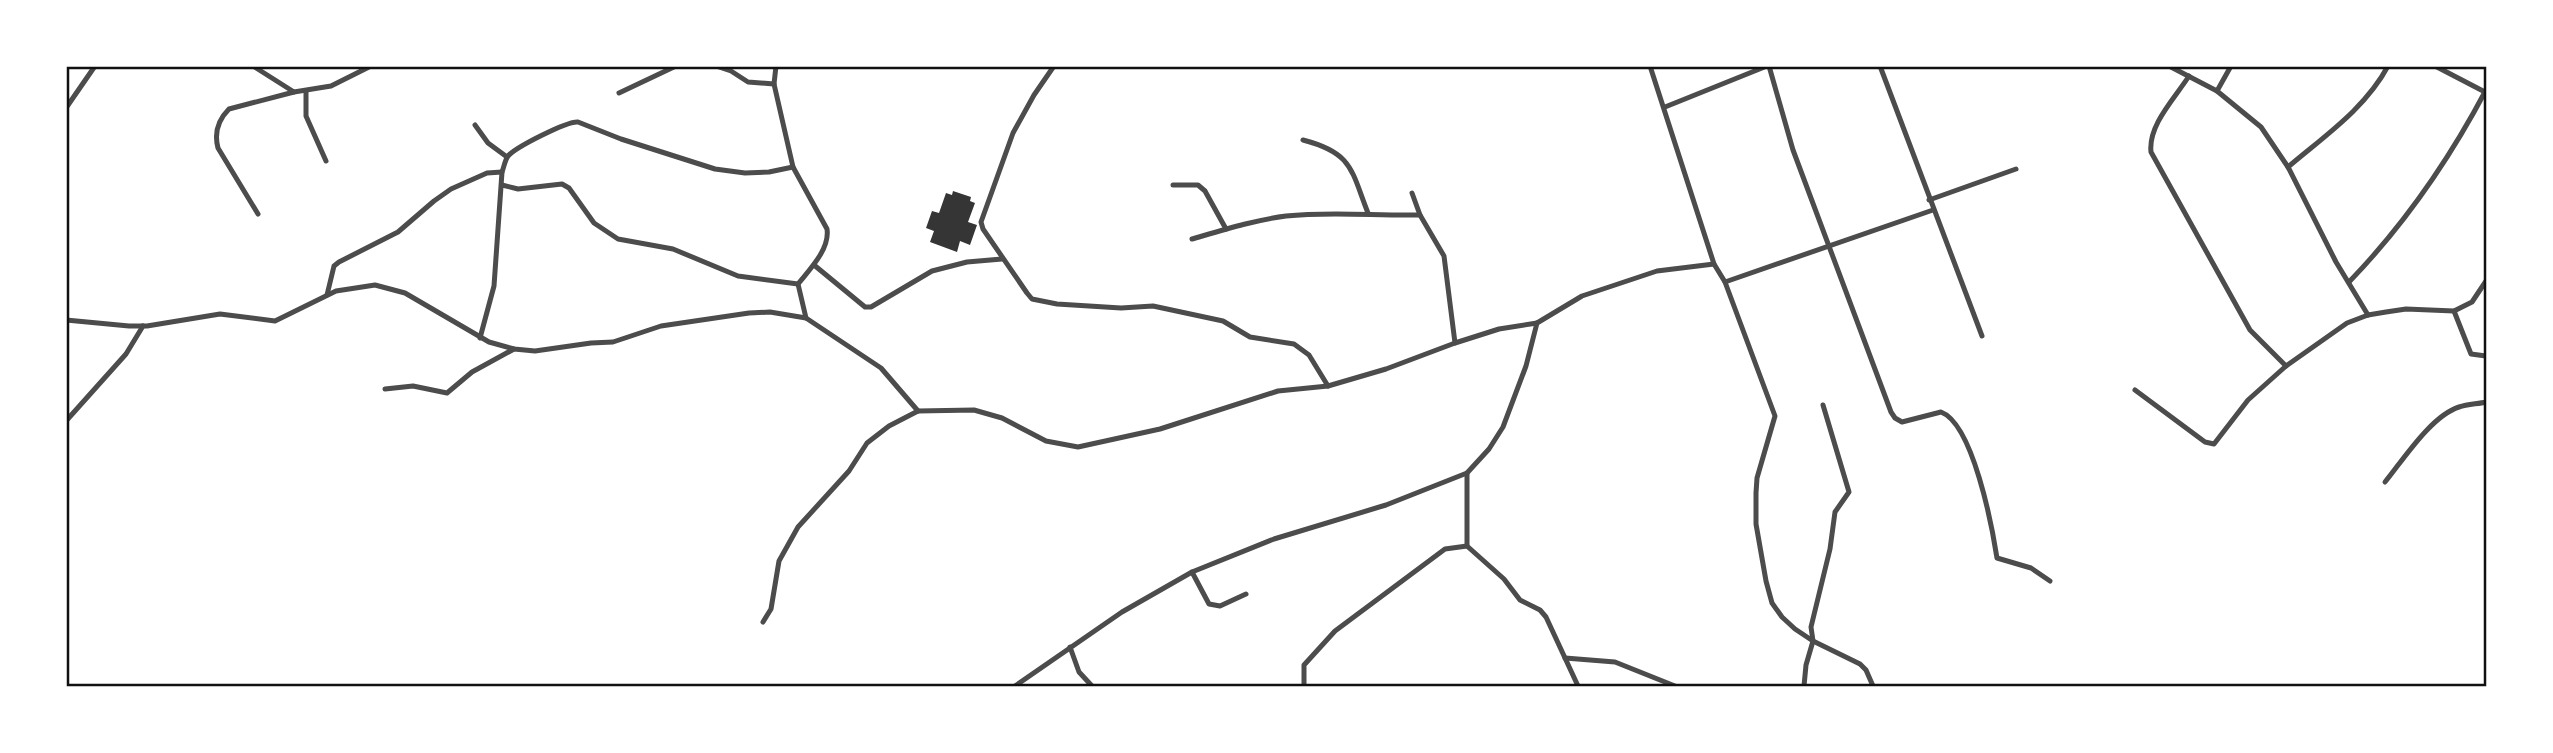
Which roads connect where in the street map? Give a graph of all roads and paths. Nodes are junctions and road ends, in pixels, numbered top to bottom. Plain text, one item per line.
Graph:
1 (95, 66) edge
2 (253, 66) edge
3 (371, 66) edge
4 (676, 66) edge
5 (716, 66) edge
6 (776, 66) edge
7 (1054, 66) edge
8 (1650, 66) edge
9 (1768, 66) edge
10 (1880, 66) edge
11 (2169, 66) edge
12 (2231, 66) edge
13 (2388, 66) edge
14 (2435, 66) edge
15 (2189, 76) junction
16 (774, 84) junction
17 (2217, 91) junction
18 (2486, 91) edge
19 (294, 92) junction
20 (306, 92) junction
21 (619, 93) dead end
22 (1665, 107) junction
23 (66, 108) edge
24 (475, 125) dead end
25 (1303, 140) dead end
26 (508, 157) junction
27 (326, 161) dead end
28 (793, 167) junction
29 (2288, 167) junction
30 (2016, 169) dead end
31 (502, 172) junction
32 (502, 185) junction
33 (1173, 186) dead end
34 (1412, 193) dead end
35 (1929, 200) junction
36 (1933, 210) junction
37 (1368, 213) junction
38 (258, 214) dead end
39 (1420, 215) junction
40 (1226, 229) junction
41 (1192, 239) dead end
42 (1828, 248) junction
43 (1002, 259) junction
44 (1714, 264) junction
45 (814, 265) junction
46 (2487, 281) edge
47 (1725, 282) junction
48 (2349, 282) junction
49 (798, 284) junction
50 (327, 295) junction
51 (2454, 311) junction
52 (2368, 315) junction
53 (806, 318) junction
54 (66, 320) edge
55 (1537, 323) junction
56 (143, 326) junction
57 (1982, 336) dead end
58 (480, 338) junction
59 (1455, 343) junction
60 (514, 349) junction
61 (2487, 356) edge
62 (2286, 366) junction
63 (1328, 386) junction
64 (385, 389) dead end
65 (2135, 390) dead end
66 (2487, 402) edge
67 (1823, 405) dead end
68 (918, 411) junction
69 (66, 421) edge
70 (1467, 472) junction
71 (2385, 482) dead end
72 (1467, 546) junction
73 (1192, 572) junction
74 (2050, 581) dead end
75 (1247, 594) dead end
76 (763, 622) dead end
77 (1813, 641) junction
78 (1070, 647) junction
79 (1565, 658) junction
80 (1015, 686) edge
81 (1092, 687) edge
82 (1304, 687) edge
83 (1578, 687) edge
84 (1675, 687) edge
85 (1804, 687) edge
86 (1872, 687) edge

1 - 23 street
2 - 19 street
3 - 20 street
4 - 21 street
5 - 16 street
6 - 16 street
7 - 43 street
8 - 22 street
9 - 22 street
9 - 42 street
10 - 35 street
11 - 15 street
12 - 17 street
13 - 29 street
14 - 18 street
15 - 17 street
15 - 62 street
16 - 28 street
17 - 29 street
18 - 48 street
19 - 20 street
19 - 38 street
20 - 27 street
22 - 44 street
24 - 26 street
25 - 37 street
26 - 28 street
26 - 31 street
28 - 45 street
29 - 48 street
30 - 35 street
31 - 32 street
31 - 50 street
32 - 49 street
32 - 58 street
33 - 40 street
34 - 39 street
35 - 36 street
36 - 42 street
36 - 57 street
37 - 39 street
37 - 40 street
39 - 59 street
40 - 41 street
42 - 47 street
42 - 74 street
43 - 45 street
43 - 63 street
44 - 47 street
44 - 55 street
45 - 49 street
46 - 51 street
47 - 77 street
48 - 52 street
49 - 53 street
50 - 56 street
50 - 58 street
51 - 52 street
51 - 61 street
52 - 62 street
53 - 60 street
53 - 68 street
54 - 56 street
55 - 59 street
55 - 70 street
56 - 69 street
58 - 60 street
59 - 63 street
60 - 64 street
62 - 65 street
63 - 68 street
66 - 71 street
67 - 77 street
68 - 76 street
70 - 72 street
70 - 73 street
72 - 79 street
72 - 82 street
73 - 75 street
73 - 78 street
77 - 85 street
77 - 86 street
78 - 80 street
78 - 81 street
79 - 83 street
79 - 84 street

